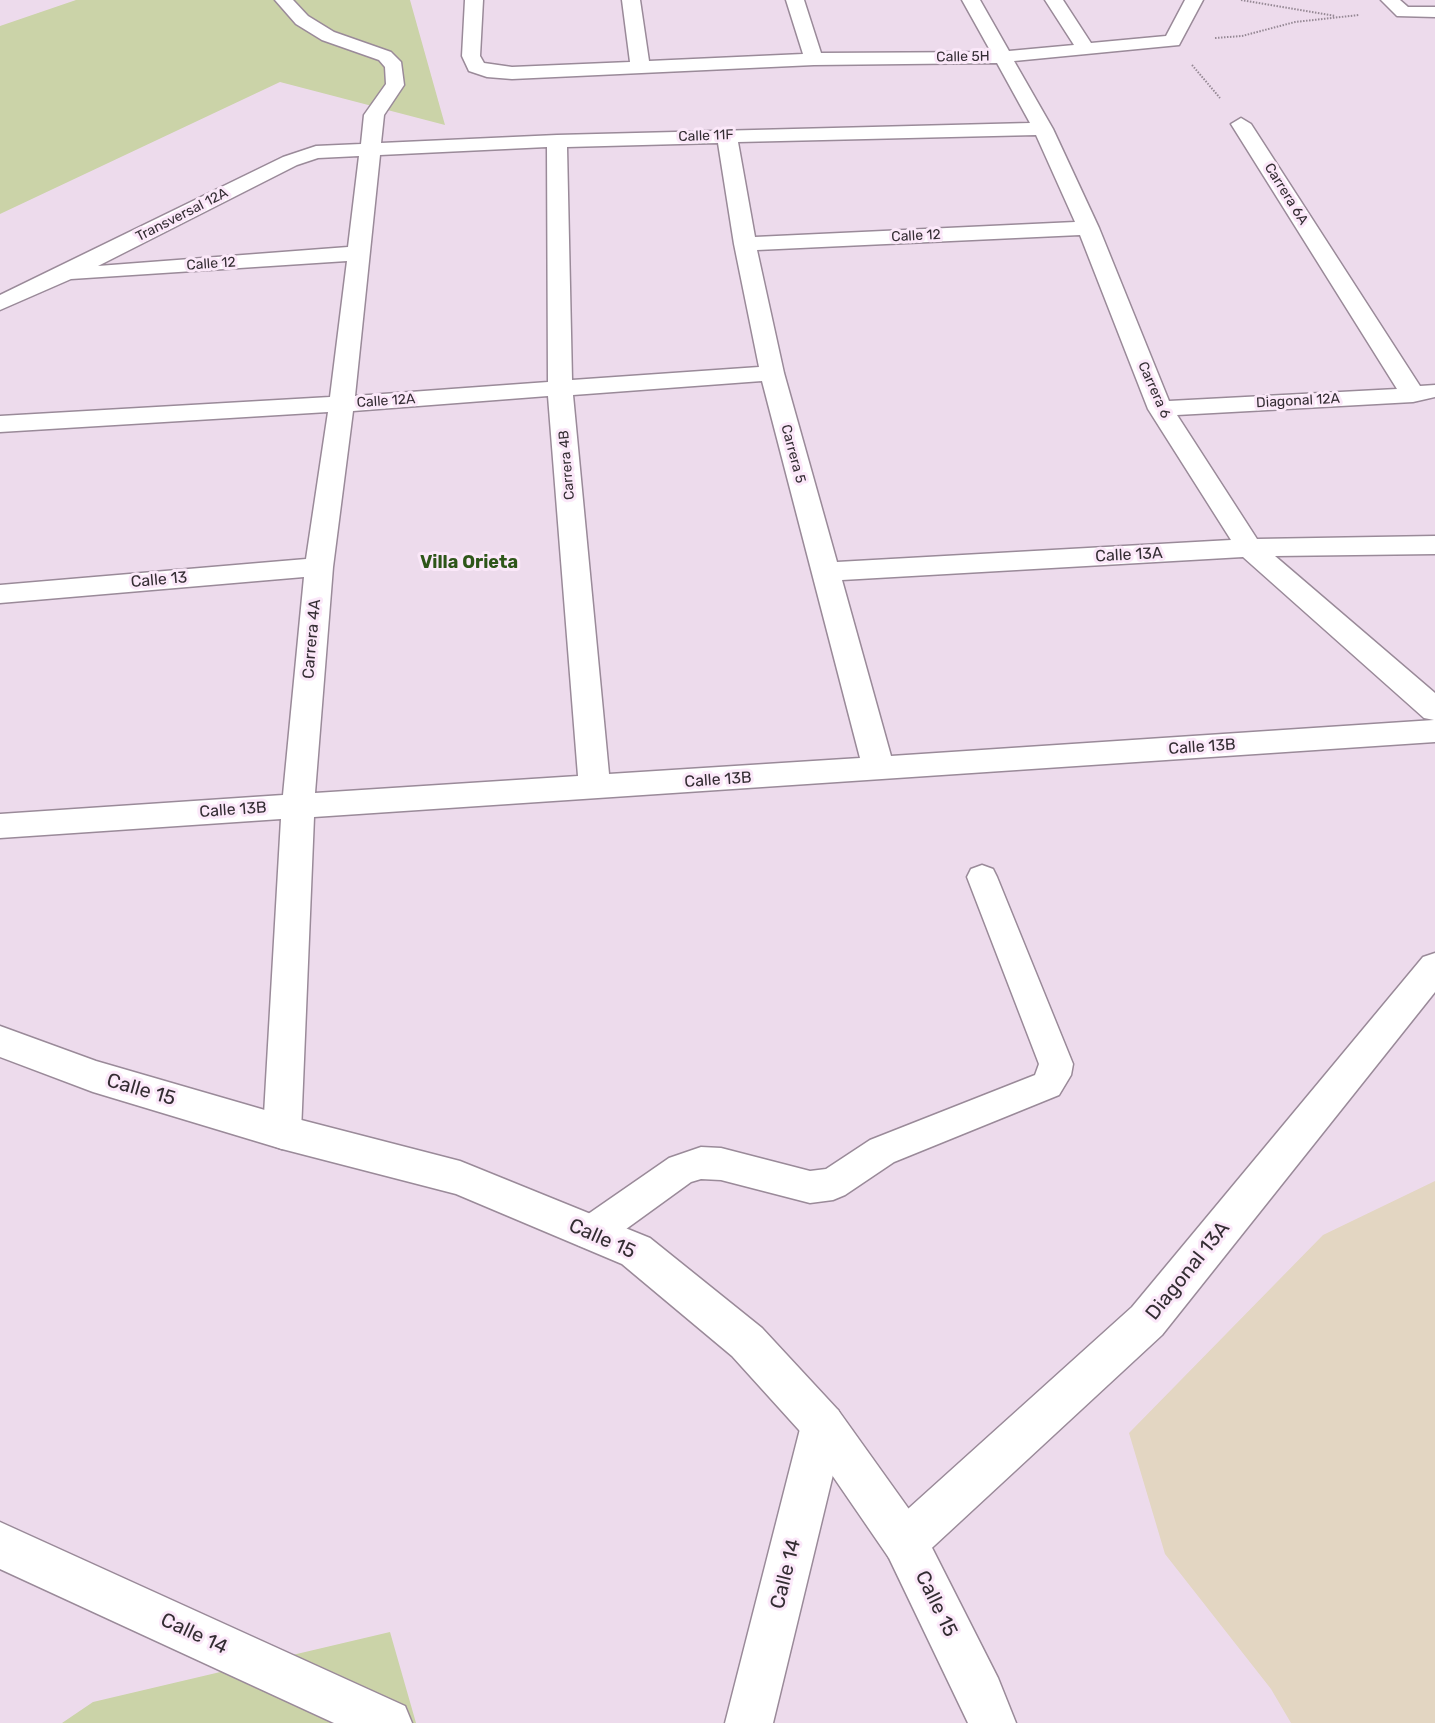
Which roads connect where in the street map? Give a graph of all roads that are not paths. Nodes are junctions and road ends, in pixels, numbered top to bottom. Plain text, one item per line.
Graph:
1 (284, 0) edge
2 (474, 0) edge
3 (631, 0) edge
4 (795, 0) edge
5 (970, 0) edge
6 (1054, 0) edge
7 (1194, 0) edge
8 (1396, 6) edge
9 (1435, 12) edge
10 (1086, 50) junction
11 (1002, 57) junction
12 (814, 59) junction
13 (640, 65) junction
14 (1241, 124) road end
15 (1043, 129) junction
16 (727, 136) junction
17 (557, 141) junction
18 (369, 148) junction
19 (1088, 228) junction
20 (745, 244) junction
21 (360, 253) junction
22 (62, 275) junction
23 (0, 303) edge
24 (772, 372) junction
25 (560, 388) junction
26 (1424, 392) edge
27 (342, 404) junction
28 (1160, 408) junction
29 (0, 423) edge
30 (1435, 545) edge
31 (1249, 548) junction
32 (319, 567) junction
33 (824, 572) junction
34 (0, 594) edge
35 (1435, 710) edge
36 (1435, 731) edge
37 (879, 769) junction
38 (595, 788) junction
39 (298, 806) junction
40 (0, 826) edge
41 (982, 877) dead end
42 (1435, 967) edge
43 (0, 1041) edge
44 (282, 1132) junction
45 (591, 1233) junction
46 (823, 1425) junction
47 (905, 1542) junction
48 (0, 1545) edge
49 (388, 1723) edge
50 (749, 1723) edge
51 (992, 1723) edge

1 - 18 street, Carrera 4A
2 - 13 street, Calle 5H
3 - 13 street
4 - 12 street
5 - 11 street, Carrera 6
6 - 10 street
7 - 10 street, Calle 5H
8 - 9 street
10 - 11 street, Calle 5H
11 - 12 street, Calle 5H
11 - 15 street, Carrera 6
12 - 13 street, Calle 5H
14 - 26 street, Carrera 6A
15 - 16 street, Calle 11F
15 - 19 street, Carrera 6
16 - 17 street, Calle 11F
16 - 20 street, Carrera 5
17 - 18 street, Calle 11F
17 - 25 street, Carrera 4B
18 - 21 street, Carrera 4A
18 - 22 street, Transversal 12A
19 - 20 street, Calle 12
19 - 28 street, Carrera 6
20 - 24 street, Carrera 5
21 - 22 street, Calle 12
21 - 27 street, Carrera 4A
22 - 23 street, Transversal 12A
24 - 25 street, Calle 12A
24 - 33 street, Carrera 5
25 - 27 street, Calle 12A
25 - 38 street, Carrera 4B
26 - 28 street, Diagonal 12A
27 - 29 street, Calle 12A
27 - 32 street, Carrera 4A
28 - 31 street, Carrera 6
30 - 31 street, Calle 13A
31 - 33 street, Calle 13A
31 - 35 street, Carrera 6
32 - 34 street, Calle 13
32 - 39 street, Carrera 4A
33 - 37 street, Carrera 5
36 - 37 street, Calle 13B
37 - 38 street, Calle 13B
38 - 39 street, Calle 13B
39 - 40 street, Calle 13B
39 - 44 street, Carrera 4A
41 - 45 lane
42 - 47 street, Diagonal 13A
43 - 44 street, Calle 15
44 - 45 street, Calle 15
45 - 46 street, Calle 15
46 - 47 street, Calle 15
46 - 50 street, Calle 14
47 - 51 street, Calle 15
48 - 49 street, Calle 14

